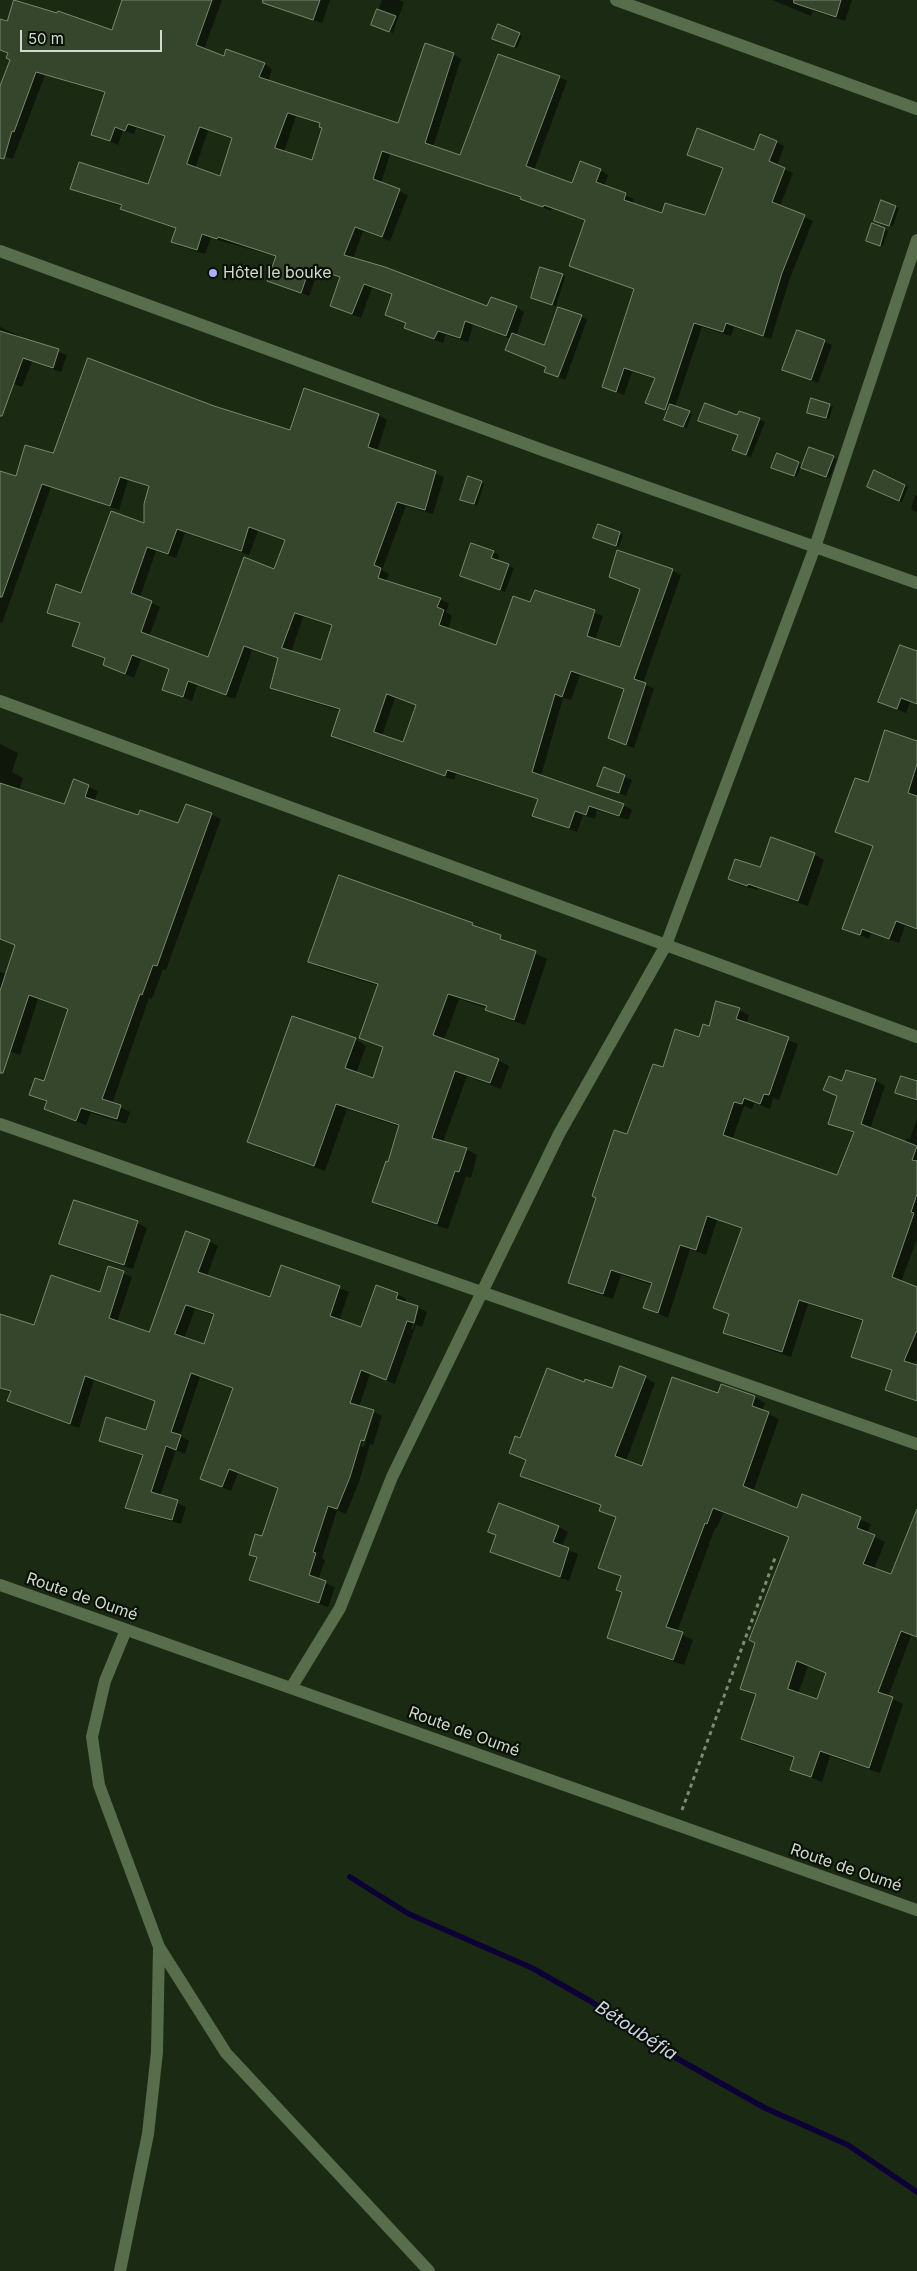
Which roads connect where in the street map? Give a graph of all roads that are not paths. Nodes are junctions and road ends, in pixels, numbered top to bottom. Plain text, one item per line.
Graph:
1 (616, 0) edge
2 (917, 109) edge
3 (917, 240) edge
4 (0, 251) edge
5 (815, 547) junction
6 (917, 583) edge
7 (0, 701) edge
8 (666, 945) junction
9 (917, 1037) edge
10 (0, 1124) edge
11 (480, 1292) junction
12 (917, 1444) edge
13 (0, 1585) edge
14 (126, 1630) junction
15 (291, 1688) junction
16 (917, 1910) edge
17 (159, 1947) junction
18 (120, 2271) edge
19 (429, 2271) edge

1 - 2 street
3 - 5 street
4 - 5 street
5 - 6 street
5 - 8 street
7 - 8 street
8 - 9 street
8 - 11 street
10 - 11 street
11 - 12 street
11 - 15 street
13 - 14 street, Route de Oumé
14 - 15 street, Route de Oumé
14 - 17 street
15 - 16 street, Route de Oumé
17 - 18 street
17 - 19 street

